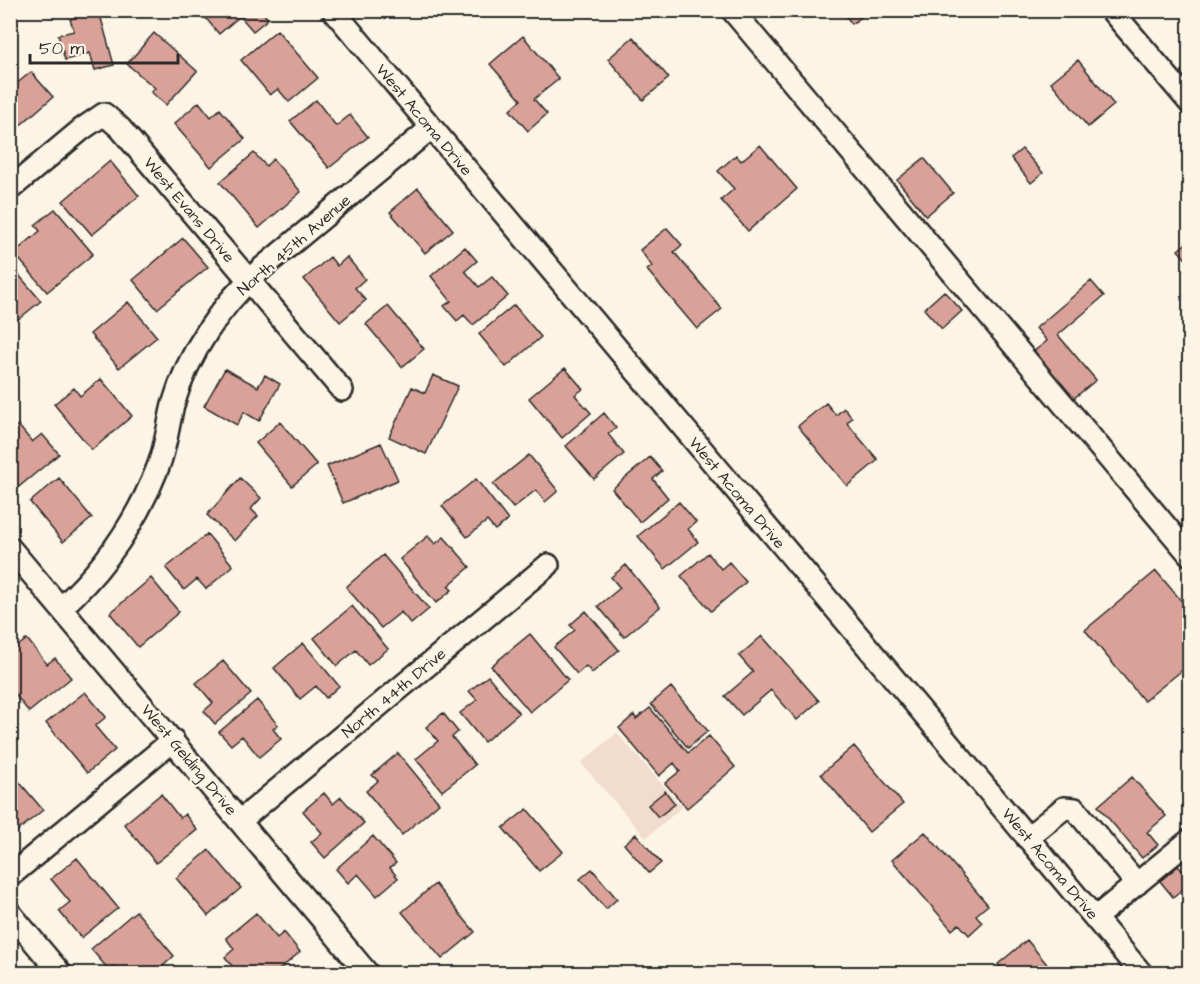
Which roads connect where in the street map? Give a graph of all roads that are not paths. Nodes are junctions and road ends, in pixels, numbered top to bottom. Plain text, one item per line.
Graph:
1 (333, 10) edge
2 (732, 10) edge
3 (1112, 10) edge
4 (1190, 103) edge
5 (430, 128) junction
6 (10, 189) edge
7 (248, 280) junction
8 (342, 390) dead end
9 (10, 548) edge
10 (1190, 555) edge
11 (549, 565) dead end
12 (61, 608) junction
13 (172, 740) junction
14 (240, 821) junction
15 (1027, 838) junction
16 (1190, 840) edge
17 (10, 876) edge
18 (1137, 884) junction
19 (10, 913) edge
20 (1095, 918) junction
21 (61, 974) edge
22 (368, 974) edge
23 (1142, 974) edge

1 - 5 street, West Acoma Drive
2 - 10 street
3 - 4 street
5 - 7 street, North 45th Avenue
5 - 15 street, West Acoma Drive
6 - 7 street, West Evans Drive
7 - 8 street, West Evans Drive
7 - 12 street, North 45th Avenue
9 - 12 street, West Gelding Drive
11 - 14 street, North 44th Drive
12 - 13 street, West Gelding Drive
13 - 14 street, West Gelding Drive
13 - 17 street
14 - 22 street, West Gelding Drive
15 - 18 street
15 - 20 street, West Acoma Drive
16 - 18 street
18 - 20 street
19 - 21 street
20 - 23 street, West Acoma Drive

